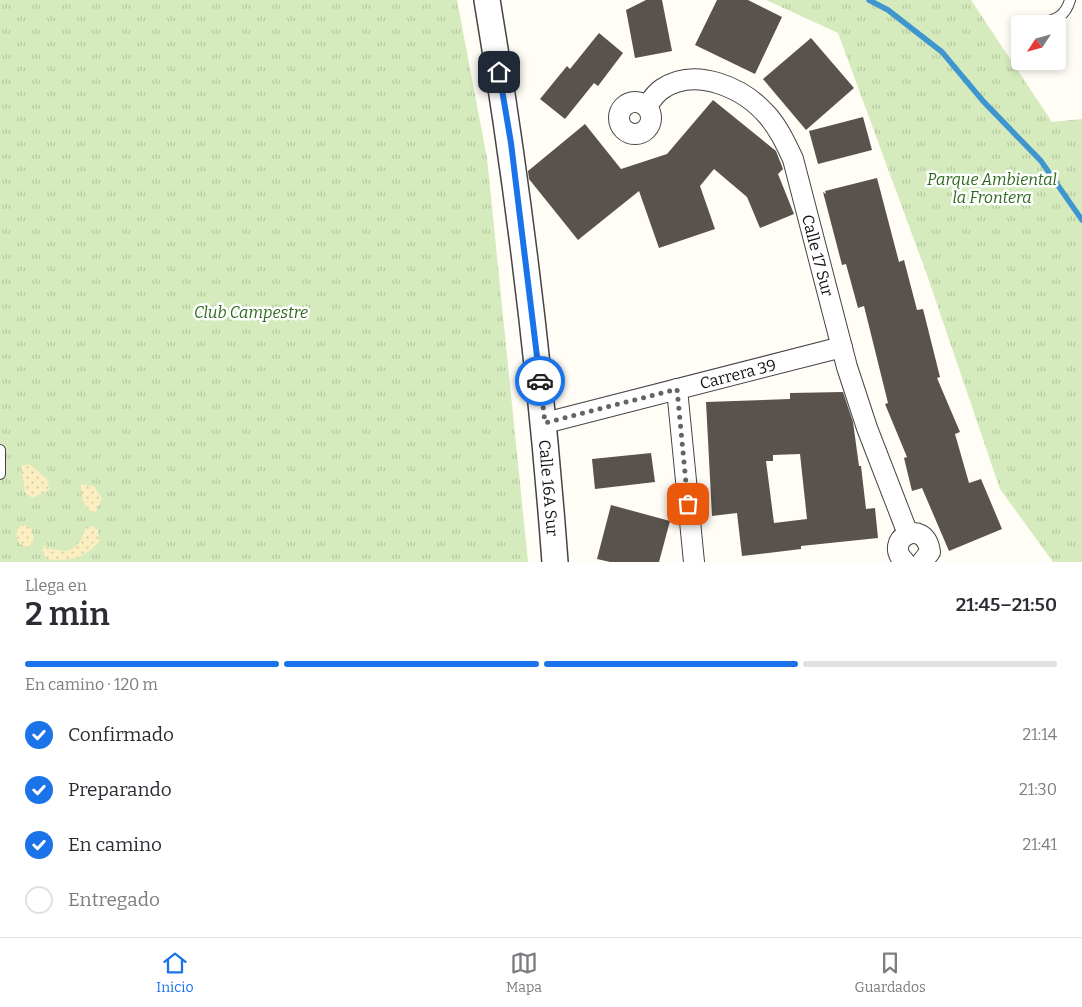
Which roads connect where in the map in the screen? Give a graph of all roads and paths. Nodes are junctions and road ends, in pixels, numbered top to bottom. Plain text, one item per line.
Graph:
1 (487, 0) edge
2 (1070, 0) edge
3 (1063, 15) edge
4 (647, 106) dead end
5 (842, 347) junction
6 (677, 389) junction
7 (545, 423) junction
8 (0, 450) edge
9 (0, 474) edge
10 (908, 534) junction
11 (556, 562) edge
12 (694, 562) edge
13 (905, 562) edge
14 (922, 562) edge

1 - 7 street, Calle 16A Sur
2 - 3 lane
4 - 5 street, Calle 17 Sur
5 - 6 street, Carrera 39
5 - 10 street, Calle 17 Sur
6 - 7 street, Carrera 39
6 - 12 street
7 - 11 street, Calle 16A Sur
8 - 9 lane
10 - 13 street
10 - 14 street

